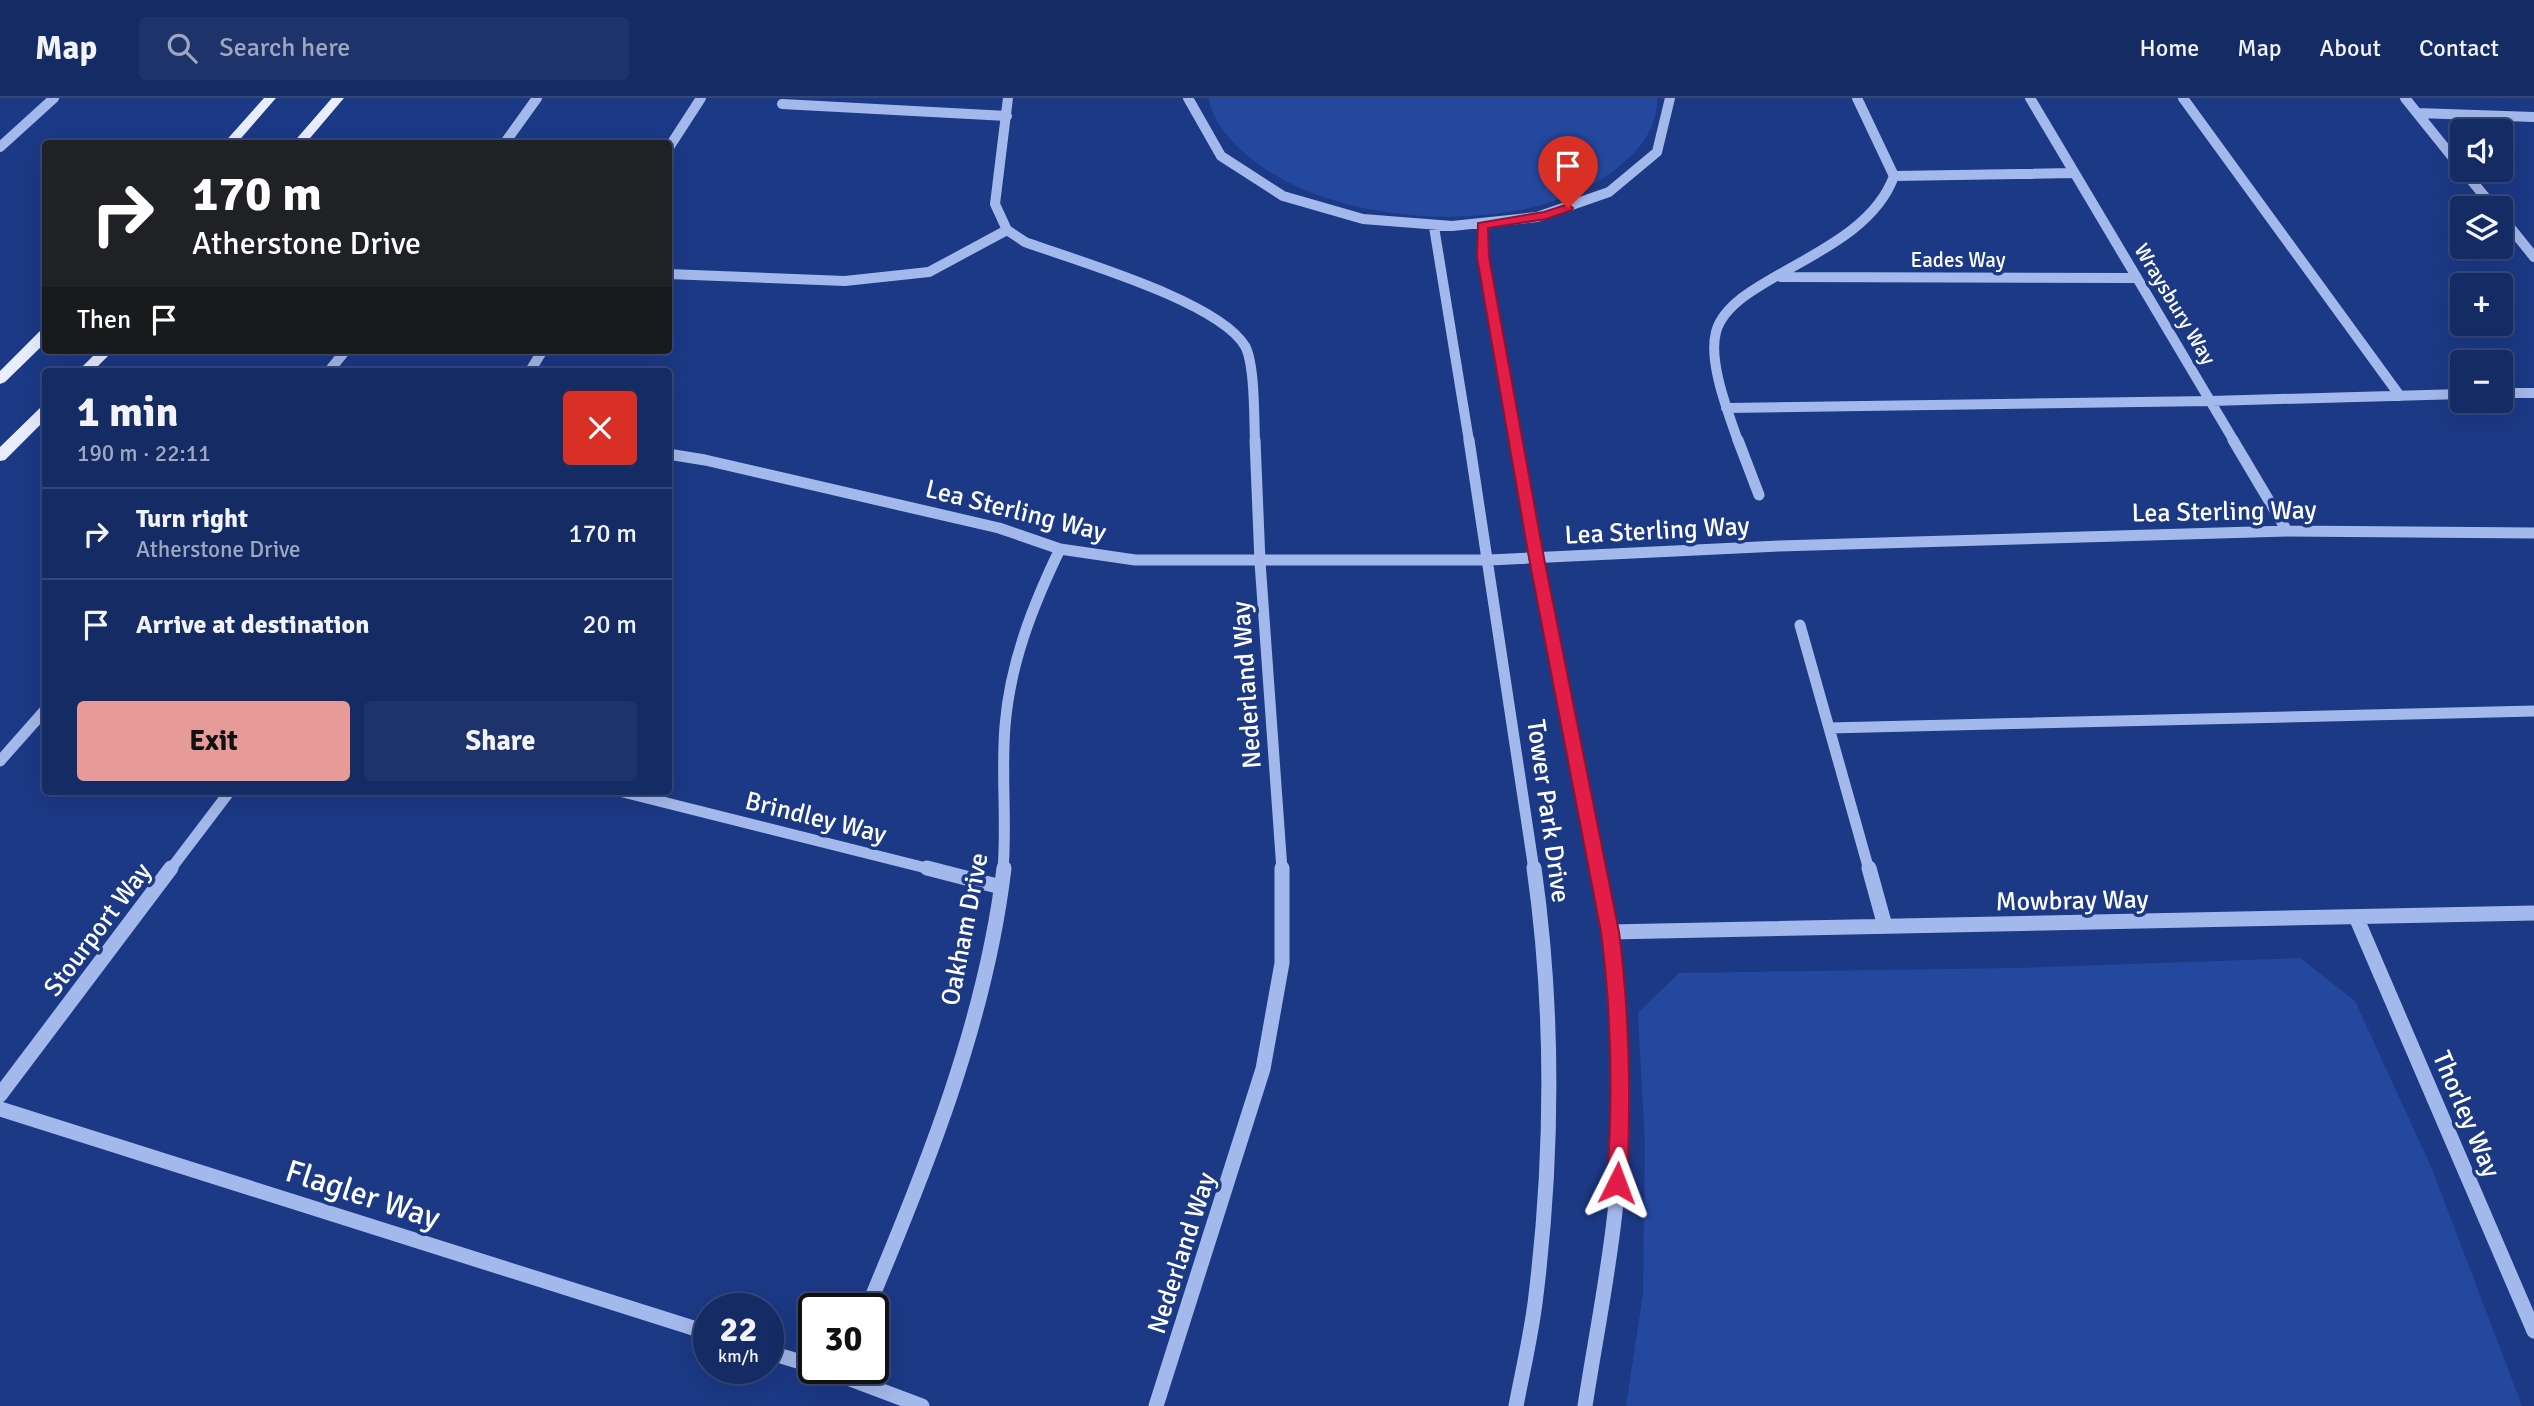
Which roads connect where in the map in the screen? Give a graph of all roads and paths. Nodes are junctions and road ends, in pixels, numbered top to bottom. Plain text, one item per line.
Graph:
1 (54, 98) edge
2 (270, 98) edge
3 (338, 98) edge
4 (537, 98) edge
5 (701, 98) edge
6 (1008, 98) edge
7 (1188, 98) edge
8 (1670, 98) edge
9 (1857, 98) edge
10 (2029, 98) edge
11 (2183, 98) edge
12 (2405, 98) edge
13 (782, 104) dead end
14 (2417, 113) junction
15 (1007, 116) junction
16 (2533, 119) edge
17 (233, 140) edge
18 (301, 140) edge
19 (507, 140) edge
20 (672, 143) edge
21 (0, 147) edge
22 (2450, 153) edge
23 (2074, 173) junction
24 (1894, 176) junction
25 (2473, 182) edge
26 (2484, 196) edge
27 (1482, 225) junction
28 (1434, 227) junction
29 (1007, 230) junction
30 (2513, 231) edge
31 (2534, 257) edge
32 (672, 274) edge
33 (1779, 276) junction
34 (2137, 278) junction
35 (42, 337) edge
36 (103, 354) edge
37 (343, 354) edge
38 (88, 368) edge
39 (331, 368) edge
40 (0, 379) edge
41 (2534, 393) edge
42 (2450, 394) edge
43 (2513, 394) edge
44 (2400, 396) junction
45 (2211, 401) junction
46 (1726, 408) junction
47 (42, 414) edge
48 (672, 455) edge
49 (0, 456) edge
50 (1759, 495) dead end
51 (2287, 531) junction
52 (2534, 533) edge
53 (1060, 549) junction
54 (1537, 558) junction
55 (1489, 560) junction
56 (1260, 562) junction
57 (1800, 625) dead end
58 (2534, 711) edge
59 (42, 714) edge
60 (1829, 728) junction
61 (0, 761) edge
62 (227, 795) edge
63 (635, 795) edge
64 (1001, 887) junction
65 (2534, 914) edge
66 (2356, 917) junction
67 (1885, 926) junction
68 (1610, 932) junction
69 (0, 1095) edge
70 (0, 1109) edge
71 (874, 1293) edge
72 (693, 1328) edge
73 (2534, 1331) edge
74 (870, 1384) edge
75 (922, 1406) edge
76 (1156, 1406) edge
77 (1516, 1406) edge
78 (1585, 1406) edge

1 - 21 street
2 - 17 main road
3 - 18 main road
4 - 19 street
5 - 20 street
6 - 15 street
7 - 28 street
8 - 27 street
9 - 24 street
10 - 23 street, Wraysbury Way
11 - 44 street
12 - 14 street
13 - 15 street
14 - 16 street
14 - 22 street
15 - 29 street
23 - 24 street
23 - 34 street, Wraysbury Way
24 - 33 street
25 - 26 street
27 - 28 street
27 - 54 street, Tower Park Drive
28 - 55 street, Tower Park Drive
29 - 32 street
29 - 56 street, Nederland Way
30 - 31 street
33 - 34 street, Eades Way
33 - 46 street
34 - 45 street, Wraysbury Way
35 - 40 main road
36 - 38 main road
37 - 39 street
41 - 43 street
42 - 44 street
44 - 45 street
45 - 46 street
45 - 51 street, Wraysbury Way
46 - 50 street
47 - 49 main road
48 - 53 street, Lea Sterling Way
51 - 52 street, Lea Sterling Way
51 - 54 street, Lea Sterling Way
53 - 56 street, Lea Sterling Way
53 - 64 street, Oakham Drive
54 - 55 street, Lea Sterling Way
54 - 68 street, Tower Park Drive
55 - 56 street, Lea Sterling Way
55 - 77 street, Tower Park Drive
56 - 76 street, Nederland Way
57 - 60 street
58 - 60 street
59 - 61 street
60 - 67 street
62 - 69 street, Stourport Way
63 - 64 street, Brindley Way
64 - 71 street, Oakham Drive
65 - 66 street, Mowbray Way
66 - 67 street, Mowbray Way
66 - 73 street, Thorley Way
67 - 68 street, Mowbray Way
68 - 78 street, Tower Park Drive
70 - 72 street, Flagler Way
74 - 75 street

